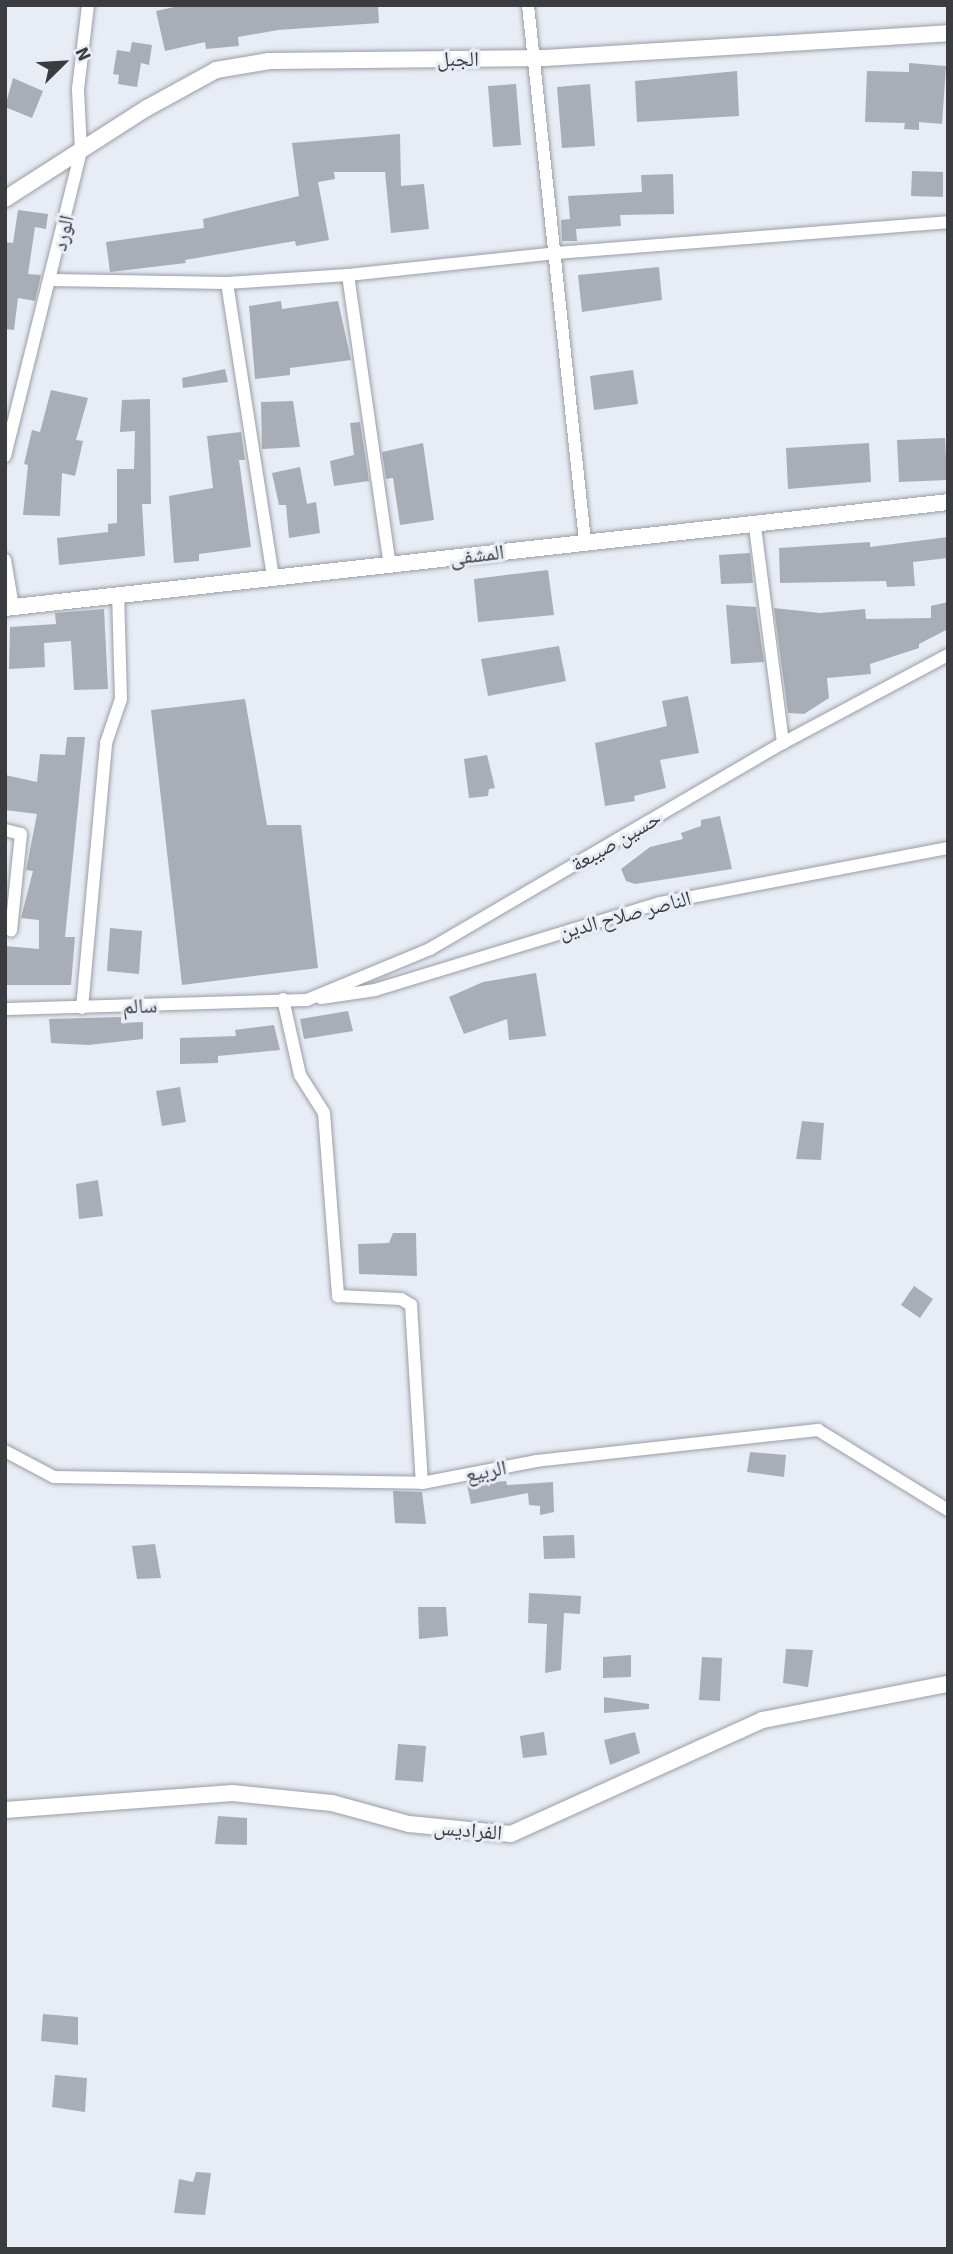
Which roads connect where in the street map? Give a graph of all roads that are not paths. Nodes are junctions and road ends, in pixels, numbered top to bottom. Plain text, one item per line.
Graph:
1 (88, 5) edge
2 (528, 5) edge
3 (948, 33) edge
4 (532, 59) junction
5 (81, 151) junction
6 (5, 199) edge
7 (948, 222) edge
8 (556, 253) junction
9 (348, 275) junction
10 (52, 279) junction
11 (227, 283) junction
12 (5, 456) edge
13 (948, 502) edge
14 (755, 527) junction
15 (585, 541) junction
16 (5, 560) edge
17 (390, 566) junction
18 (273, 578) junction
19 (118, 594) junction
20 (9, 607) edge
21 (948, 655) edge
22 (783, 743) junction
23 (5, 830) edge
24 (948, 848) edge
25 (11, 930) dead end
26 (279, 1000) junction
27 (307, 1000) junction
28 (82, 1008) junction
29 (5, 1009) edge
30 (5, 1451) edge
31 (422, 1483) junction
32 (948, 1510) edge
33 (948, 1684) edge
34 (5, 1810) edge

1 - 5 street, الورد
2 - 4 street
3 - 4 street, الجبل
4 - 5 street, الجبل
4 - 8 street
5 - 6 street, الجبل
5 - 10 street, الورد
7 - 8 street
8 - 9 street
8 - 15 street
9 - 11 street
9 - 17 street
10 - 11 street
10 - 12 street, الورد
11 - 18 street
13 - 14 street, المشفى
14 - 15 street, المشفى
14 - 22 street
15 - 17 street, المشفى
16 - 20 street
17 - 18 street, المشفى
18 - 19 street, المشفى
19 - 20 street, المشفى
19 - 28 street
21 - 22 street, حسين صيبعة
22 - 27 street, حسين صيبعة
23 - 25 street
24 - 27 street, الناصر صلاح الدين
26 - 27 street, حسين صيبعة
26 - 28 street, سالم
26 - 31 street
28 - 29 street, سالم
30 - 31 street, الربيع
31 - 32 street, الربيع
33 - 34 street, الفراديس

